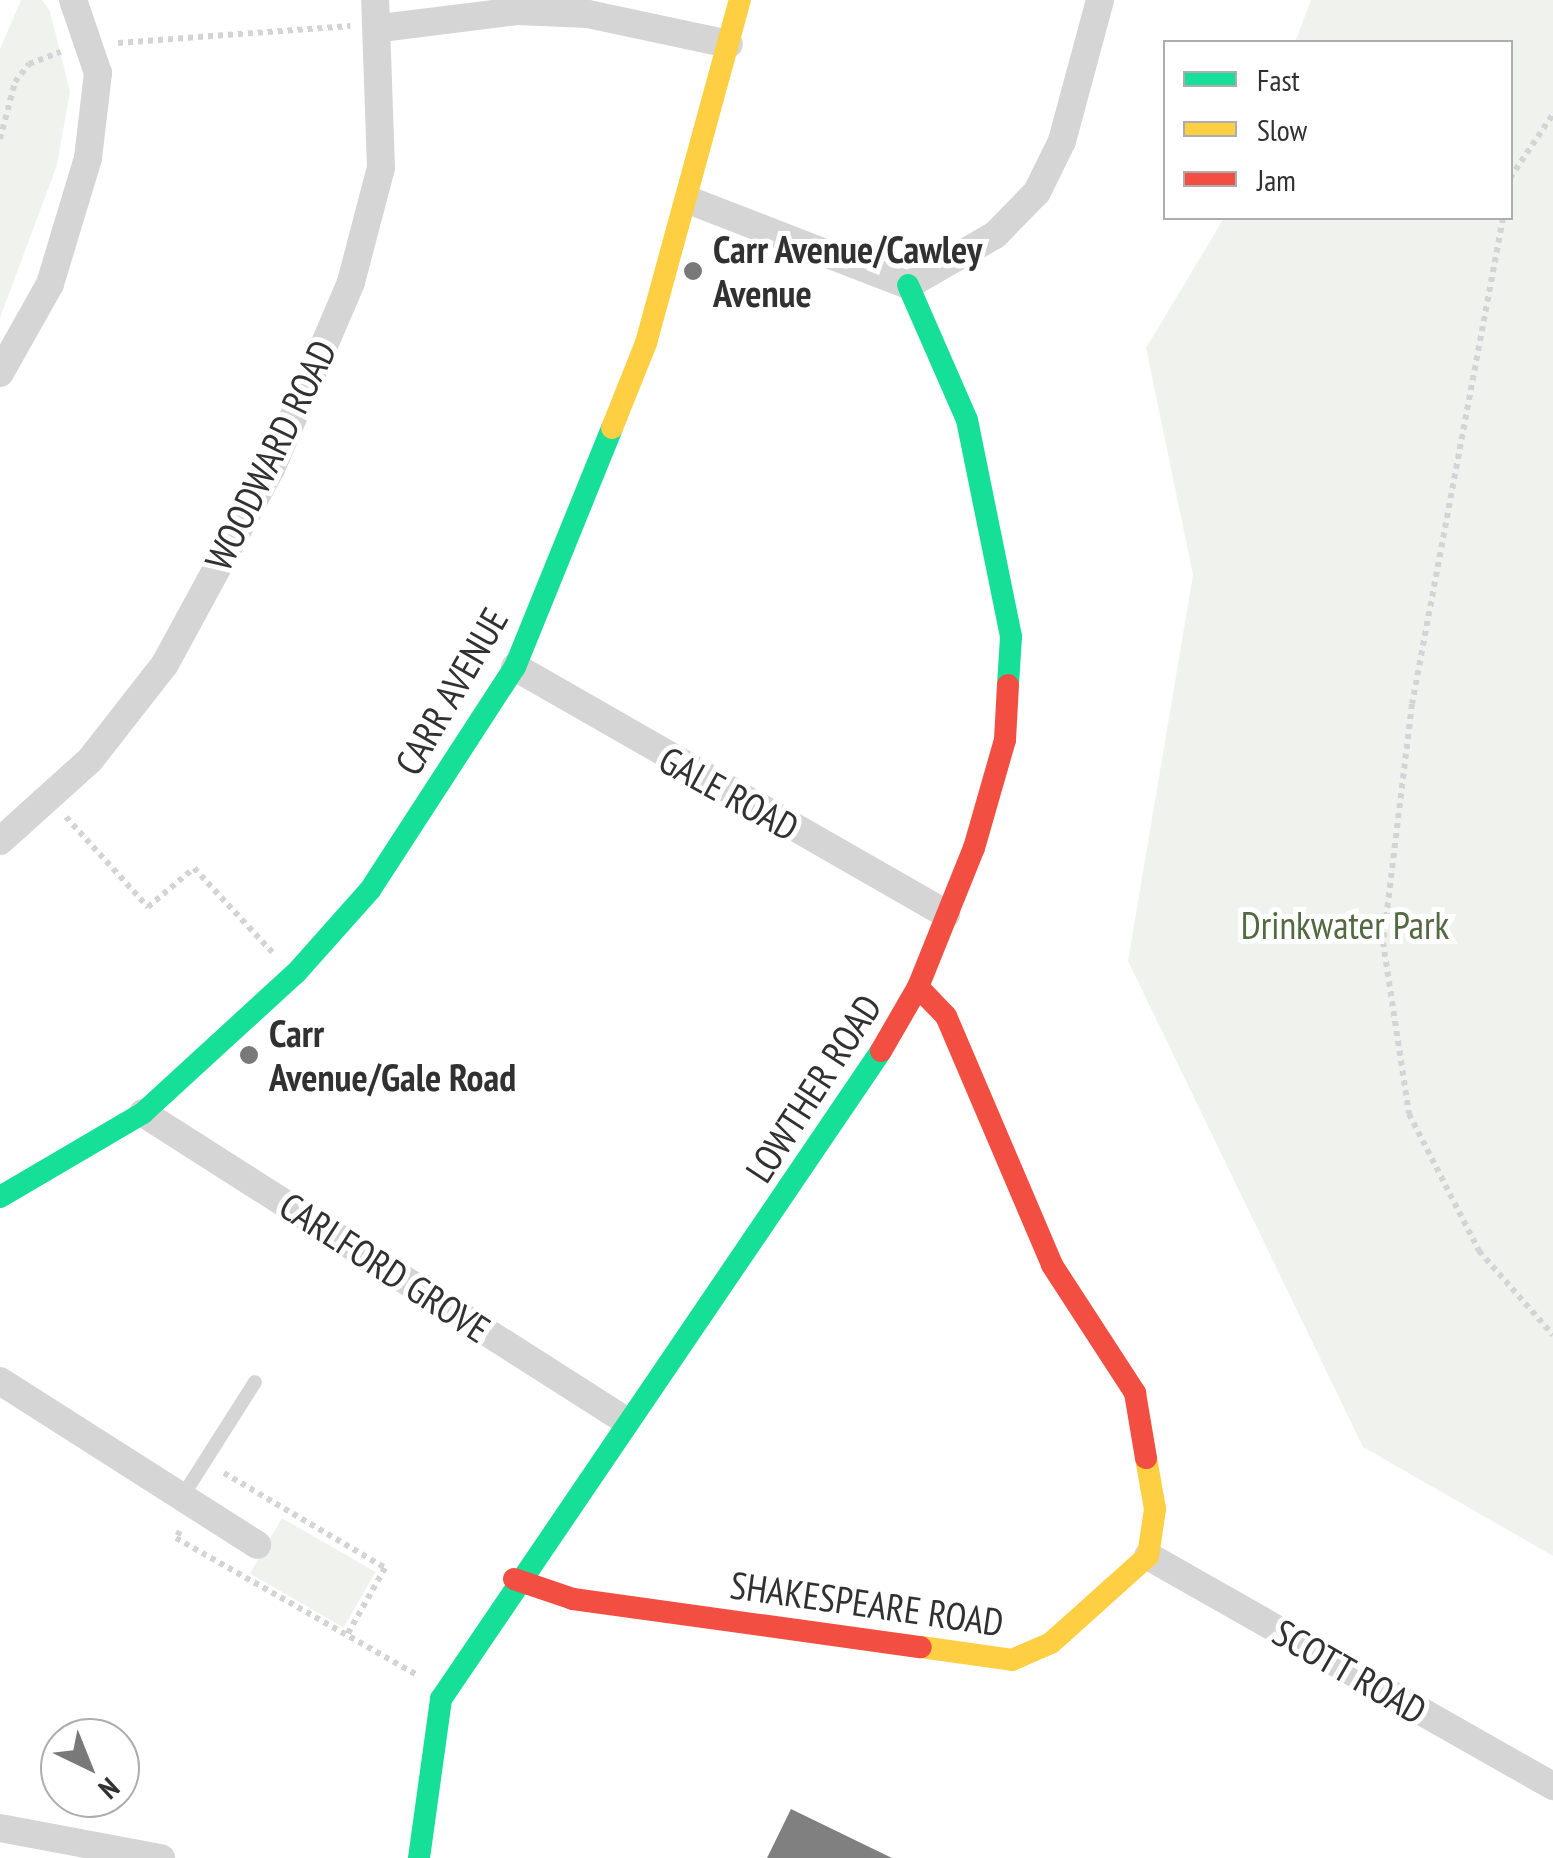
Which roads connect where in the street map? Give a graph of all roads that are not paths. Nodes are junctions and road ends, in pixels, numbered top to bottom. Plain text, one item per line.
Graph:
1 (73, 0) edge
2 (375, 0) edge
3 (740, 0) edge
4 (1100, 0) edge
5 (381, 28) junction
6 (729, 44) junction
7 (690, 201) junction
8 (908, 285) junction
9 (0, 373) edge
10 (515, 667) junction
11 (0, 842) edge
12 (946, 914) junction
13 (918, 987) junction
14 (143, 1112) junction
15 (0, 1196) edge
16 (0, 1381) edge
17 (255, 1382) dead end
18 (626, 1422) junction
19 (189, 1501) junction
20 (257, 1544) dead end
21 (1148, 1556) junction
22 (514, 1579) junction
23 (1553, 1786) edge
24 (0, 1828) edge
25 (117, 1854) edge
26 (161, 1858) edge
27 (420, 1858) edge

1 - 9 street
2 - 5 street, WOODWARD ROAD
3 - 6 street, CARR AVENUE
4 - 8 street
5 - 6 street
5 - 11 street, WOODWARD ROAD
6 - 7 street, CARR AVENUE
7 - 8 street
7 - 10 street, CARR AVENUE
8 - 12 street, LOWTHER ROAD
10 - 12 street, GALE ROAD
10 - 14 street, CARR AVENUE
12 - 13 street, LOWTHER ROAD
13 - 18 street, LOWTHER ROAD
13 - 21 street
14 - 15 street, CARR AVENUE
14 - 18 street, CARLFORD GROVE
16 - 19 street
17 - 19 lane
18 - 22 street, LOWTHER ROAD
19 - 20 street
21 - 22 street, SHAKESPEARE ROAD
21 - 23 street, SCOTT ROAD
22 - 27 street, LOWTHER ROAD
24 - 25 street
25 - 26 street

